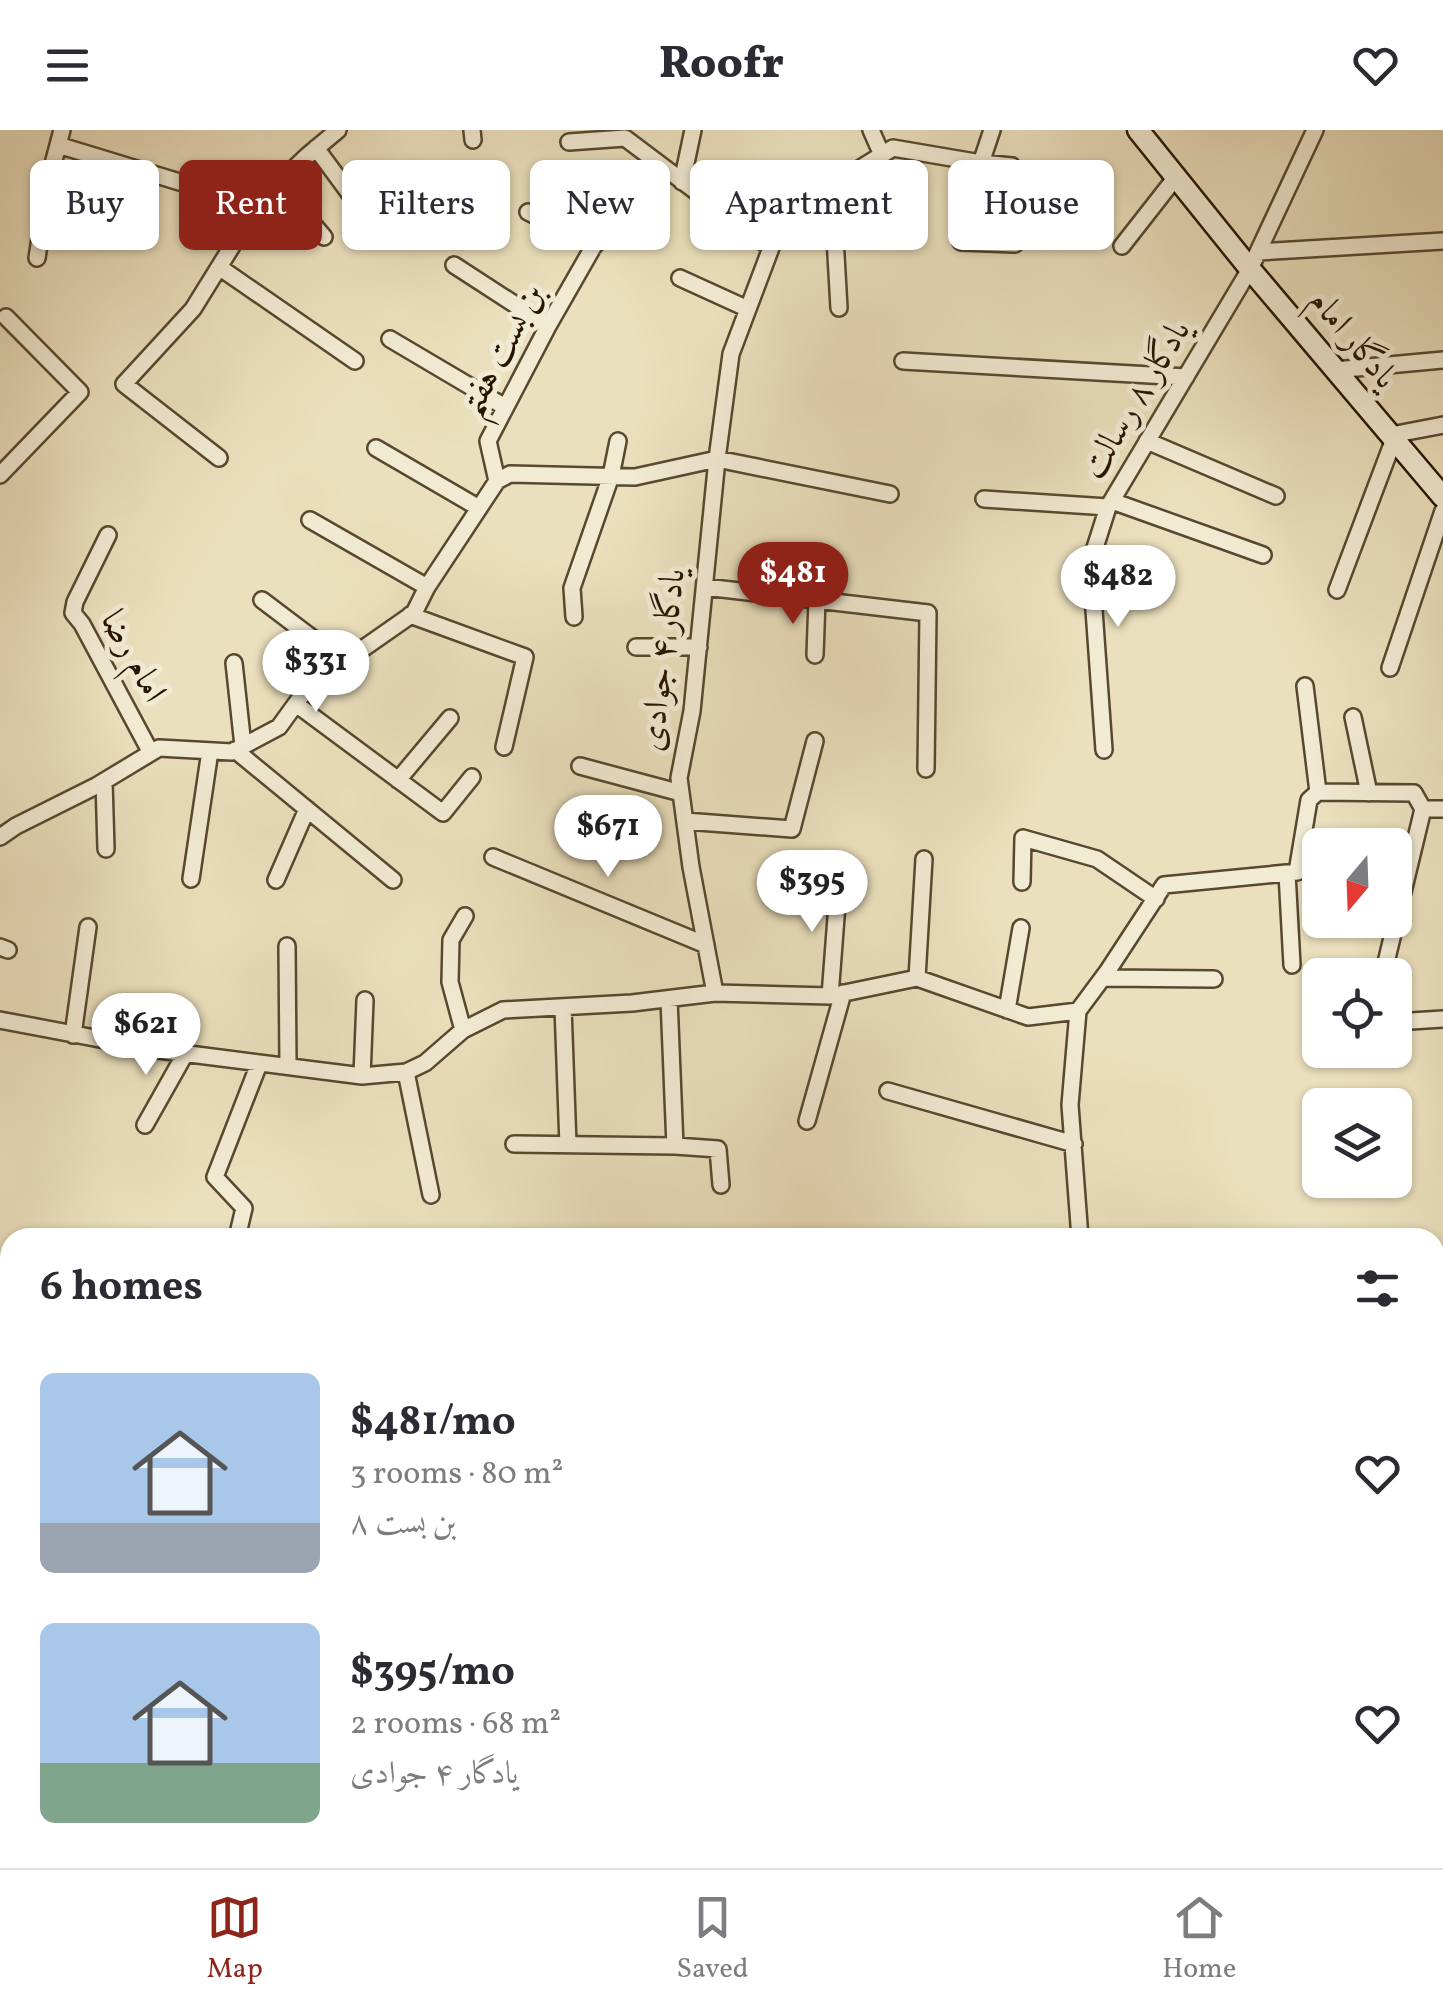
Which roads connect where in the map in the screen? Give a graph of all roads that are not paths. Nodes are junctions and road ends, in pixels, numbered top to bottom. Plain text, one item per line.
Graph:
1 (338, 130) edge
2 (693, 130) edge
3 (870, 130) edge
4 (992, 130) edge
5 (1138, 130) edge
6 (1315, 130) edge
7 (60, 137) edge
8 (569, 142) dead end
9 (316, 148) junction
10 (882, 155) junction
11 (303, 160) edge
12 (874, 160) edge
13 (963, 160) edge
14 (982, 160) edge
15 (1176, 177) junction
16 (179, 181) edge
17 (682, 182) junction
18 (342, 183) edge
19 (690, 188) edge
20 (322, 235) edge
21 (324, 237) dead end
22 (1443, 241) edge
23 (1122, 246) dead end
24 (230, 250) edge
25 (592, 250) edge
26 (769, 250) edge
27 (835, 250) edge
28 (37, 258) dead end
29 (1254, 260) junction
30 (454, 265) dead end
31 (219, 267) junction
32 (680, 278) dead end
33 (838, 308) dead end
34 (748, 309) junction
35 (6, 317) dead end
36 (548, 326) junction
37 (390, 339) dead end
38 (1443, 360) edge
39 (355, 361) dead end
40 (904, 362) dead end
41 (1336, 370) junction
42 (1186, 377) junction
43 (505, 407) junction
44 (1443, 425) edge
45 (1392, 437) junction
46 (618, 441) dead end
47 (1148, 442) junction
48 (376, 448) dead end
49 (218, 458) dead end
50 (717, 459) junction
51 (0, 475) edge
52 (610, 476) junction
53 (497, 481) junction
54 (890, 494) dead end
55 (1276, 496) dead end
56 (1443, 496) edge
57 (984, 499) dead end
58 (1110, 504) junction
59 (479, 508) junction
60 (1443, 512) edge
61 (310, 520) dead end
62 (108, 535) dead end
63 (1263, 555) dead end
64 (428, 587) junction
65 (705, 587) junction
66 (1337, 590) dead end
67 (262, 600) dead end
68 (817, 600) junction
69 (410, 616) junction
70 (574, 617) dead end
71 (636, 647) dead end
72 (700, 647) junction
73 (815, 655) dead end
74 (344, 662) junction
75 (234, 664) dead end
76 (1390, 668) dead end
77 (1305, 686) dead end
78 (296, 704) junction
79 (1353, 717) dead end
80 (450, 718) dead end
81 (815, 741) dead end
82 (504, 747) dead end
83 (239, 748) junction
84 (1104, 750) dead end
85 (210, 751) junction
86 (151, 753) junction
87 (580, 766) dead end
88 (926, 769) dead end
89 (472, 777) dead end
90 (398, 780) junction
91 (104, 781) junction
92 (1318, 792) junction
93 (1369, 792) junction
94 (681, 793) junction
95 (307, 809) junction
96 (1423, 809) junction
97 (1443, 809) edge
98 (685, 821) junction
99 (0, 838) edge
100 (106, 850) dead end
101 (493, 857) dead end
102 (924, 859) dead end
103 (1287, 873) junction
104 (191, 878) dead end
105 (839, 878) dead end
106 (276, 880) dead end
107 (393, 880) dead end
108 (1022, 882) dead end
109 (1156, 898) junction
110 (466, 916) dead end
111 (88, 926) dead end
112 (1021, 928) dead end
113 (706, 945) junction
114 (288, 946) dead end
115 (1387, 958) edge
116 (1292, 965) dead end
117 (916, 978) junction
118 (1104, 978) junction
119 (1214, 979) dead end
120 (715, 993) junction
121 (837, 994) junction
122 (669, 999) junction
123 (365, 1000) dead end
124 (563, 1007) junction
125 (1008, 1010) junction
126 (1078, 1011) junction
127 (1443, 1019) edge
128 (0, 1020) edge
129 (1412, 1021) edge
130 (463, 1030) junction
131 (72, 1034) junction
132 (185, 1054) junction
133 (259, 1064) junction
134 (288, 1065) junction
135 (406, 1072) junction
136 (362, 1076) junction
137 (888, 1090) dead end
138 (807, 1121) dead end
139 (145, 1125) dead end
140 (514, 1144) dead end
141 (1074, 1144) junction
142 (568, 1145) junction
143 (675, 1146) junction
144 (721, 1185) dead end
145 (431, 1195) dead end
146 (239, 1228) edge
147 (1079, 1228) edge

1 - 9 street
2 - 17 street
3 - 10 street
4 - 14 street
5 - 15 main road, یادگار امام
6 - 29 street, یادگار ۸ رسالت
7 - 16 street
7 - 28 street
8 - 17 street
9 - 11 street
9 - 18 street
10 - 12 street, یادگار ۴ جوادی
10 - 13 street
15 - 23 street
15 - 29 main road, یادگار امام
17 - 19 street
20 - 21 street
22 - 29 street
24 - 31 street
25 - 36 street, بن بست هفتم
26 - 34 street, یادگار ۴ جوادی
27 - 33 street
29 - 41 main road, یادگار امام
29 - 42 street, یادگار ۸ رسالت
30 - 36 street
31 - 39 street
31 - 49 street
32 - 34 street
34 - 50 street, یادگار ۴ جوادی
35 - 51 street
36 - 43 street, بن بست هفتم
37 - 43 street
38 - 41 street
40 - 42 street
41 - 45 main road, یادگار امام
42 - 47 street, یادگار ۸ رسالت
43 - 53 street, بن بست هفتم
44 - 45 street
45 - 56 main road, یادگار امام
45 - 66 street
46 - 52 street
47 - 55 street
47 - 58 street, یادگار ۸ رسالت
48 - 59 street
50 - 52 street
50 - 54 street
50 - 65 street, یادگار ۴ جوادی
52 - 53 street
52 - 70 street
53 - 59 street
57 - 58 street, یادگار ۸ رسالت
58 - 63 street
58 - 84 street
59 - 64 street
60 - 76 street
61 - 64 street
62 - 86 street, امام رضا
64 - 69 street
65 - 68 street
65 - 72 street, یادگار ۴ جوادی
67 - 74 street
68 - 73 street
68 - 88 street
69 - 74 street
69 - 82 street
71 - 72 street
72 - 94 street, یادگار ۴ جوادی
74 - 78 street
75 - 83 street
77 - 92 street
78 - 83 street
78 - 90 street
79 - 93 street
80 - 90 street
81 - 98 street
83 - 85 street
83 - 95 street
85 - 86 street
85 - 104 street
86 - 91 street
87 - 94 street
89 - 90 street
91 - 99 street
91 - 100 street
92 - 93 street
92 - 103 street
93 - 96 street
94 - 98 street, یادگار ۴ جوادی
95 - 106 street
95 - 107 street
96 - 97 street
96 - 115 street
98 - 113 street, یادگار ۴ جوادی
101 - 113 street
102 - 117 street
103 - 109 street
103 - 116 street
105 - 121 street
108 - 109 street
109 - 118 street
110 - 130 street
111 - 131 street
112 - 125 street
113 - 120 street, یادگار ۴ جوادی
114 - 134 street
117 - 121 street
117 - 125 street
118 - 119 street
118 - 126 street
120 - 121 street
120 - 122 street
121 - 138 street
122 - 124 street
122 - 143 street
123 - 136 street
124 - 130 street
124 - 142 street
125 - 126 street
126 - 141 street
127 - 129 street
128 - 131 street
130 - 135 street
131 - 132 street
132 - 133 street
132 - 139 street
133 - 134 street
133 - 146 street
134 - 136 street
135 - 136 street
135 - 145 street
137 - 141 street
140 - 142 street
141 - 147 street
142 - 143 street
143 - 144 street

